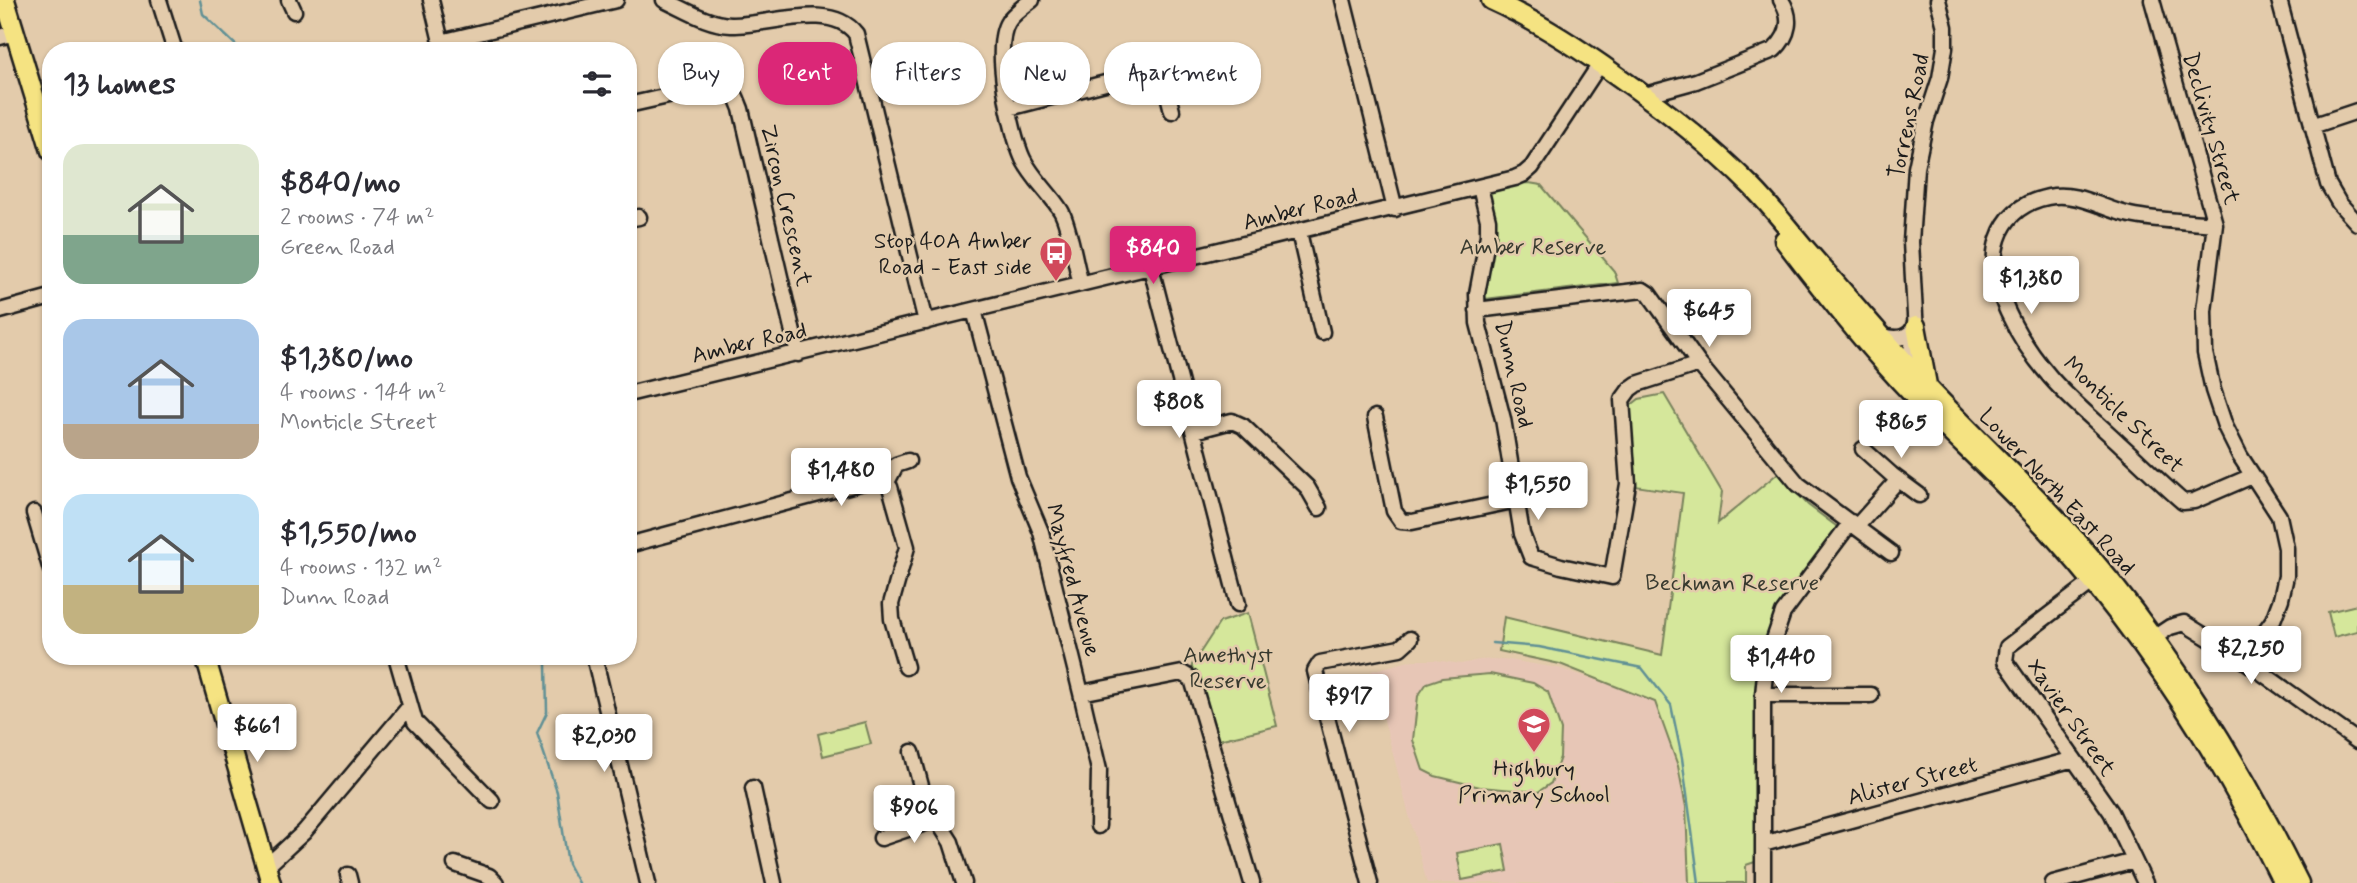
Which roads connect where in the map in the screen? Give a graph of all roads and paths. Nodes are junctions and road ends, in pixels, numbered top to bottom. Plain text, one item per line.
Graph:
1 (5, 0) edge
2 (159, 0) edge
3 (430, 0) edge
4 (664, 0) edge
5 (1032, 0) edge
6 (1343, 0) edge
7 (1491, 0) edge
8 (1781, 0) edge
9 (1938, 0) edge
10 (2152, 0) edge
11 (2278, 0) edge
12 (611, 1) edge
13 (7, 35) edge
14 (172, 42) edge
15 (441, 42) edge
16 (457, 42) edge
17 (1600, 64) junction
18 (1645, 95) junction
19 (637, 103) edge
20 (1009, 108) junction
21 (1172, 111) dead end
22 (2357, 111) edge
23 (1669, 112) junction
24 (42, 127) edge
25 (2312, 127) junction
26 (1480, 187) junction
27 (1395, 209) junction
28 (2357, 223) edge
29 (2215, 224) junction
30 (1299, 232) junction
31 (1152, 268) junction
32 (1081, 284) junction
33 (42, 299) edge
34 (974, 310) junction
35 (1477, 310) junction
36 (0, 311) edge
37 (926, 322) junction
38 (1916, 327) junction
39 (1322, 332) dead end
40 (1883, 336) junction
41 (799, 354) junction
42 (1699, 365) junction
43 (1899, 367) junction
44 (1927, 386) junction
45 (637, 392) edge
46 (1375, 417) dead end
47 (1195, 431) junction
48 (1863, 449) dead end
49 (908, 461) dead end
50 (2252, 476) junction
51 (1898, 480) junction
52 (886, 484) junction
53 (1919, 495) dead end
54 (1517, 500) junction
55 (1319, 508) dead end
56 (34, 513) dead end
57 (1854, 524) junction
58 (42, 540) edge
59 (637, 543) edge
60 (1891, 553) dead end
61 (2098, 578) junction
62 (1238, 604) dead end
63 (1410, 639) dead end
64 (2147, 642) junction
65 (2244, 660) junction
66 (208, 665) edge
67 (399, 665) edge
68 (596, 665) edge
69 (906, 667) dead end
70 (1081, 693) junction
71 (1763, 695) junction
72 (1871, 695) dead end
73 (410, 706) junction
74 (2357, 741) edge
75 (912, 752) dead end
76 (2074, 760) junction
77 (753, 788) dead end
78 (492, 801) dead end
79 (937, 819) junction
80 (1098, 826) dead end
81 (881, 838) dead end
82 (1763, 844) junction
83 (2134, 861) junction
84 (455, 864) dead end
85 (268, 875) edge
86 (496, 883) edge
87 (648, 883) edge
88 (774, 883) edge
89 (964, 883) edge
90 (1252, 883) edge
91 (1370, 883) edge
92 (1763, 883) edge
93 (2053, 883) edge
94 (2145, 883) edge
95 (2283, 883) edge
96 (2299, 883) edge

1 - 13 main road
2 - 14 street
3 - 15 street
4 - 37 street
5 - 20 street
6 - 27 street
7 - 17 main road, Lower North East Road
8 - 18 street
9 - 38 street, Torrens Road
10 - 29 street, Declivity Street
11 - 25 street
12 - 16 street
13 - 24 main road
17 - 18 main road, Lower North East Road
17 - 26 street, Amber Road
18 - 23 main road, Lower North East Road
19 - 41 street, Zircon Crescent
20 - 21 street
20 - 32 street
22 - 25 street
23 - 40 main road, Lower North East Road
23 - 43 main road, Lower North East Road
25 - 28 street
26 - 27 street, Amber Road
26 - 35 street, Dunn Road
27 - 30 street, Amber Road
29 - 50 street, Declivity Street
29 - 50 street, Monticle Street
30 - 31 street, Amber Road
30 - 39 street
31 - 32 street, Amber Road
31 - 47 street
32 - 34 street, Amber Road
33 - 36 street
34 - 37 street, Amber Road
34 - 70 street, Mayfred Avenue
35 - 42 street
35 - 54 street, Dunn Road
37 - 41 street, Amber Road
38 - 40 street
38 - 43 street, Torrens Road
38 - 44 main road
40 - 43 main road, Lower North East Road
41 - 45 street, Amber Road
42 - 54 street, Dunn Road
42 - 57 street
43 - 44 main road, Lower North East Road
43 - 61 main road, Lower North East Road
44 - 61 main road, Lower North East Road
46 - 54 street
47 - 55 street
47 - 62 street
48 - 51 street
49 - 52 street
50 - 65 street, Declivity Street
51 - 53 street
51 - 57 street
52 - 59 street
52 - 69 street
56 - 58 street
57 - 60 street
57 - 71 street
61 - 64 main road, Lower North East Road
61 - 76 street, Xavier Street
63 - 91 street
64 - 65 street
64 - 95 main road, Lower North East Road
64 - 96 main road, Lower North East Road
65 - 74 street
66 - 85 main road
67 - 73 street
68 - 87 street
70 - 80 street, Mayfred Avenue
70 - 90 street
71 - 72 street
71 - 82 street
73 - 78 street
73 - 85 street
75 - 79 street
76 - 82 street, Alister Street
76 - 83 street, Xavier Street
77 - 88 street
79 - 81 street
79 - 89 street
82 - 92 street
83 - 93 street
83 - 94 street, Xavier Street
84 - 86 street

